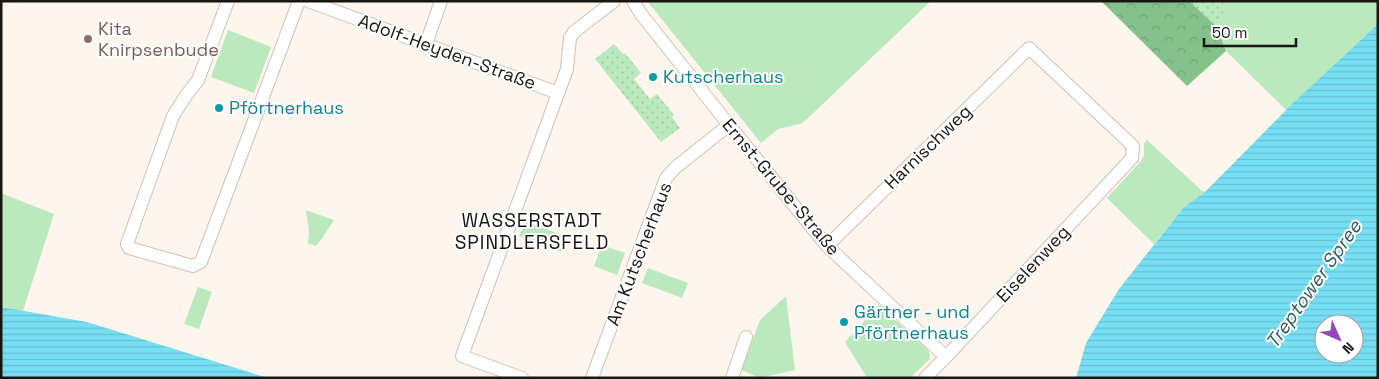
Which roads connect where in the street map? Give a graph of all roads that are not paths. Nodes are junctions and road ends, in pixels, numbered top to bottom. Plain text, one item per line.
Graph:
1 (228, 1) edge
2 (299, 1) edge
3 (308, 1) edge
4 (441, 1) edge
5 (614, 1) edge
6 (633, 1) edge
7 (426, 44) junction
8 (1029, 48) joint
9 (558, 93) junction
10 (729, 125) junction
11 (827, 246) junction
12 (746, 337) dead end
13 (946, 357) junction
14 (522, 378) edge
15 (592, 378) edge
16 (732, 378) edge
17 (925, 378) edge

1 - 2 street
3 - 7 street, Adolf-Heyden-Straße
4 - 7 street
5 - 9 street
6 - 10 street, Ernst-Grube-Straße
7 - 9 street, Adolf-Heyden-Straße
8 - 11 street, Harnischweg
8 - 13 street, Eiselenweg
9 - 14 street
10 - 11 street, Ernst-Grube-Straße
10 - 15 street, Am Kutscherhaus
11 - 13 street, Ernst-Grube-Straße
12 - 16 street
13 - 17 street, Eiselenweg

